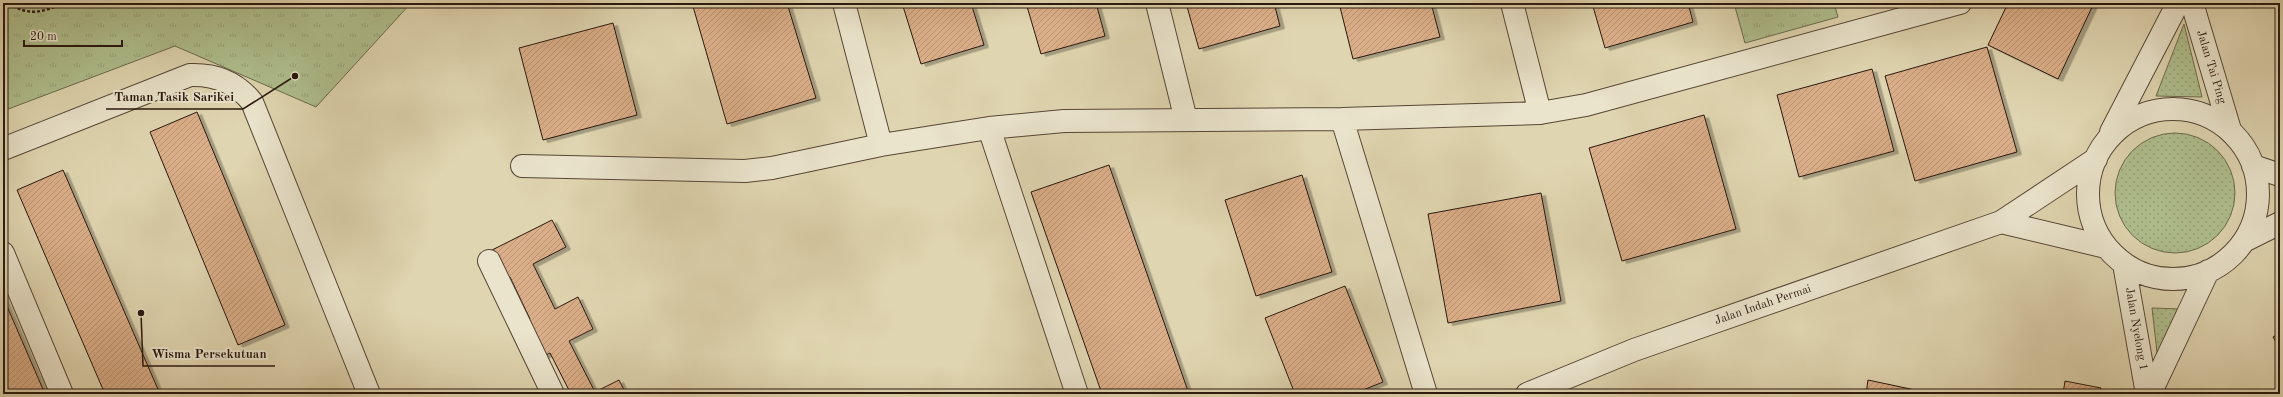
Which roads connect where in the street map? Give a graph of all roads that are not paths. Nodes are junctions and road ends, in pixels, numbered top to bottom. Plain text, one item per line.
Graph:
1 (844, 3) edge
2 (1157, 3) edge
3 (1512, 3) edge
4 (1960, 3) edge
5 (2178, 3) edge
6 (2192, 3) edge
7 (1540, 113) junction
8 (1342, 119) junction
9 (1186, 120) junction
10 (989, 128) junction
11 (2230, 130) junction
12 (881, 146) junction
13 (3, 149) edge
14 (2100, 151) junction
15 (522, 166) dead end
16 (2253, 166) junction
17 (2280, 175) edge
18 (2001, 222) junction
19 (2280, 223) edge
20 (2244, 241) junction
21 (2106, 247) junction
22 (3, 252) edge
23 (489, 261) dead end
24 (2124, 264) junction
25 (2208, 271) junction
26 (62, 394) edge
27 (369, 394) edge
28 (553, 394) edge
29 (1077, 394) edge
30 (1426, 394) edge
31 (1527, 394) edge
32 (2147, 394) edge
33 (2150, 394) edge

1 - 12 street
2 - 9 street
3 - 7 street
4 - 7 street
5 - 14 street
6 - 11 street, Jalan Tai Ping
7 - 8 street
8 - 9 street
8 - 30 street
9 - 10 street
10 - 12 street
10 - 29 street
11 - 14 street
11 - 16 street
12 - 15 street
13 - 27 street
14 - 18 street, Jalan Indah Permai
14 - 21 street
16 - 17 street
16 - 20 street
18 - 21 street
18 - 31 street, Jalan Indah Permai
19 - 20 street
20 - 25 street
21 - 24 street
22 - 26 street
23 - 28 street
24 - 25 street
24 - 32 street, Jalan Nyelong 1
25 - 33 street

